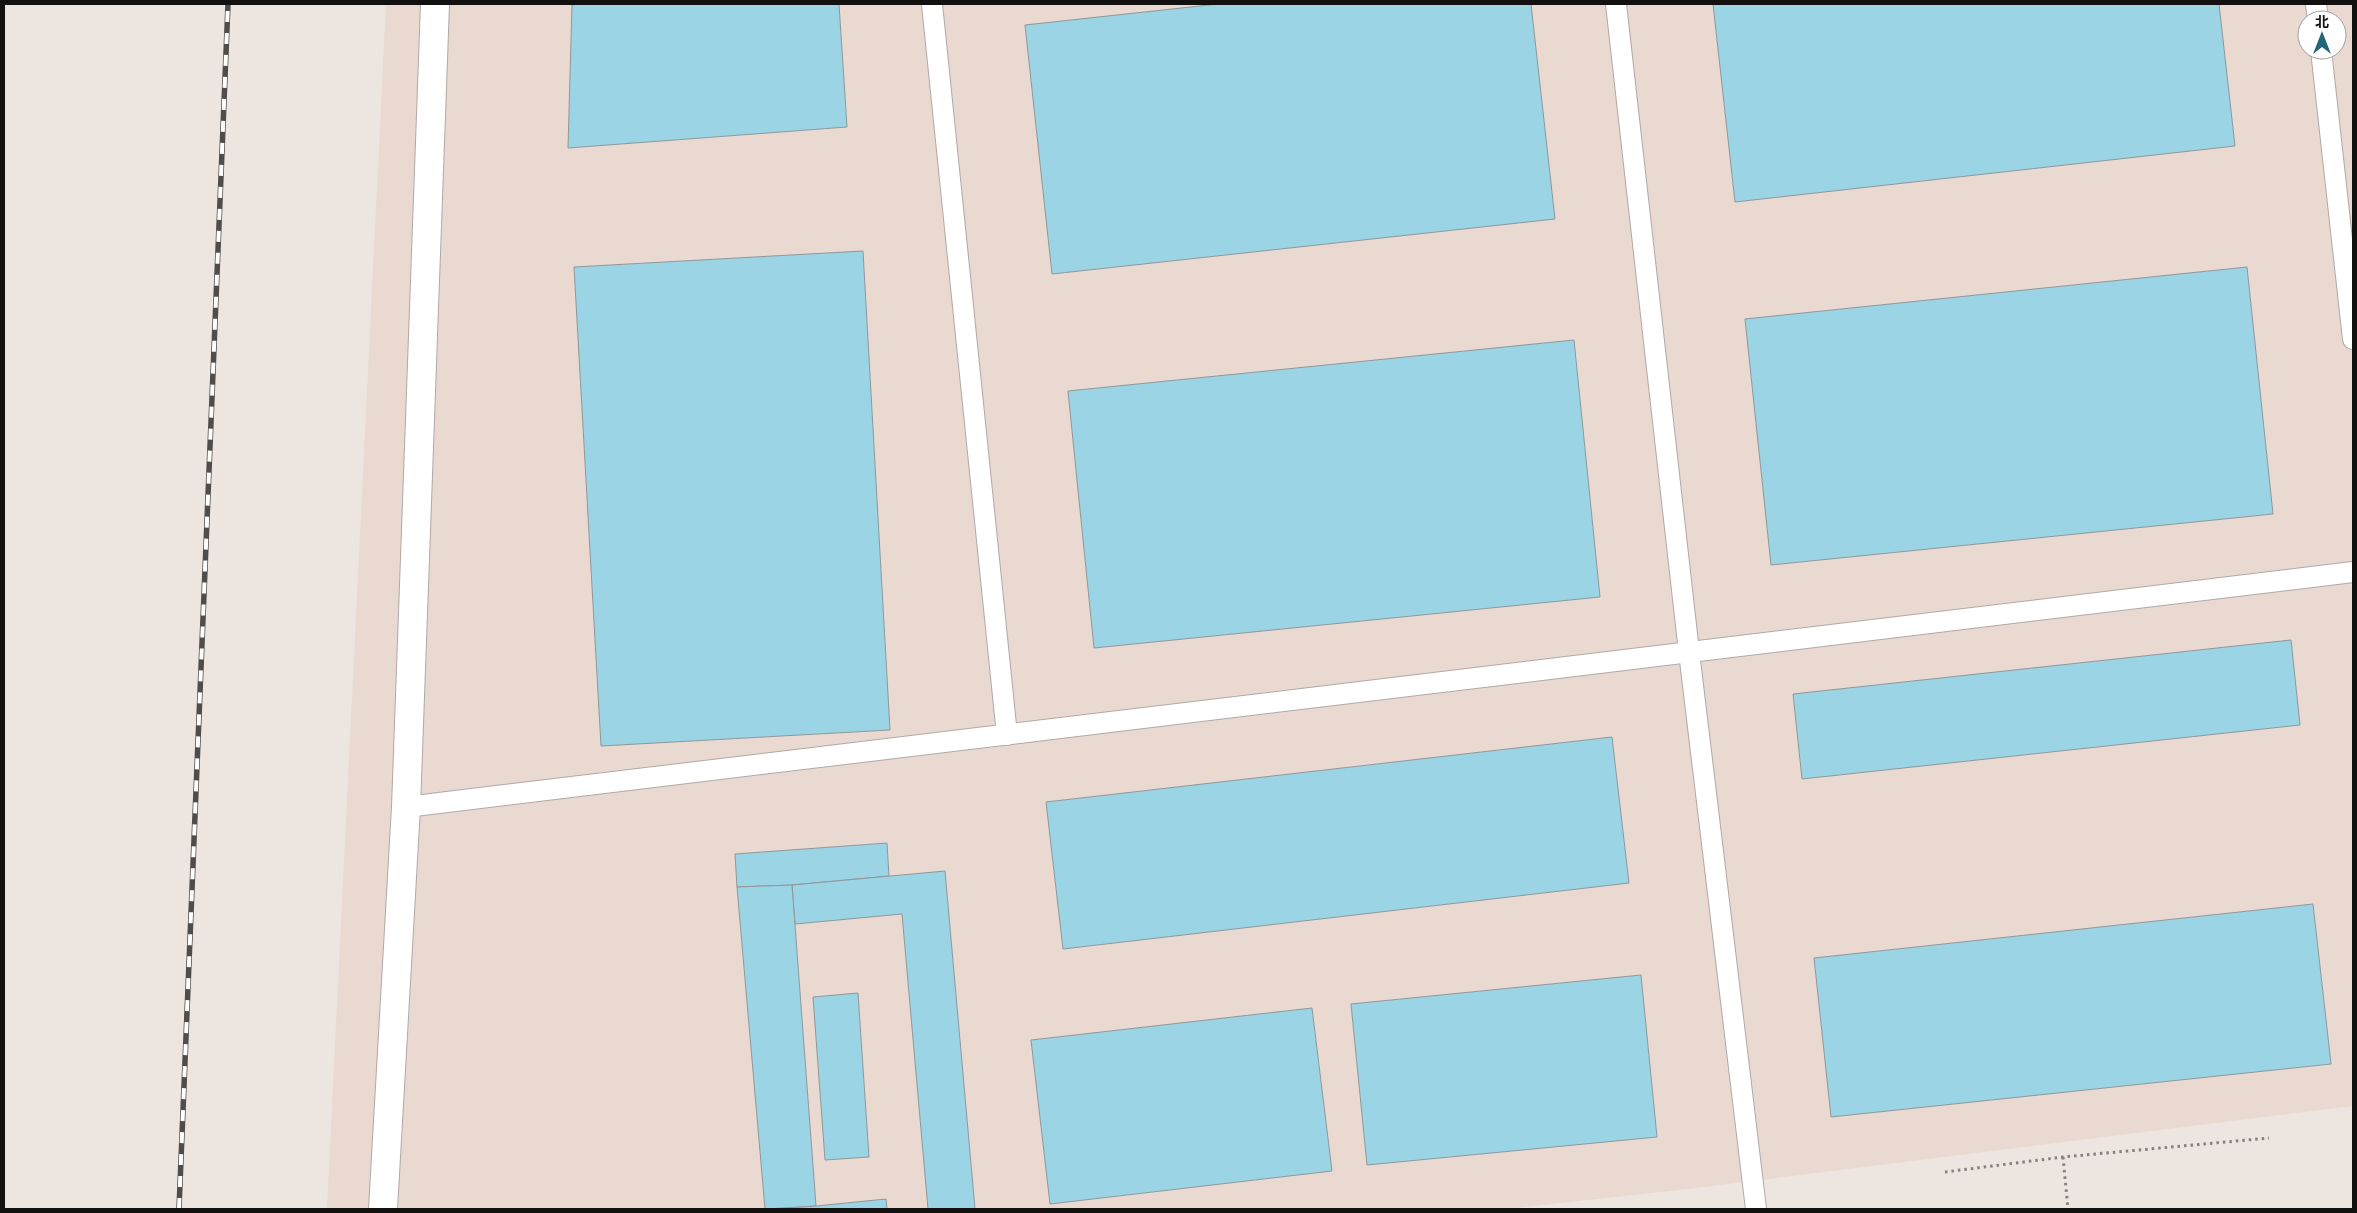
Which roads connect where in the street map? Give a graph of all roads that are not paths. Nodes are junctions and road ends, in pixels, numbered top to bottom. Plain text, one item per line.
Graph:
1 (435, 4) edge
2 (932, 4) edge
3 (1616, 4) edge
4 (2322, 60) edge
5 (2353, 339) edge
6 (2353, 572) edge
7 (1689, 652) junction
8 (1007, 734) junction
9 (406, 807) junction
10 (383, 1209) edge
11 (1756, 1209) edge

1 - 9 street
2 - 8 lane
3 - 7 lane
4 - 5 lane
6 - 7 lane
7 - 8 lane
7 - 11 lane
8 - 9 lane
9 - 10 street

